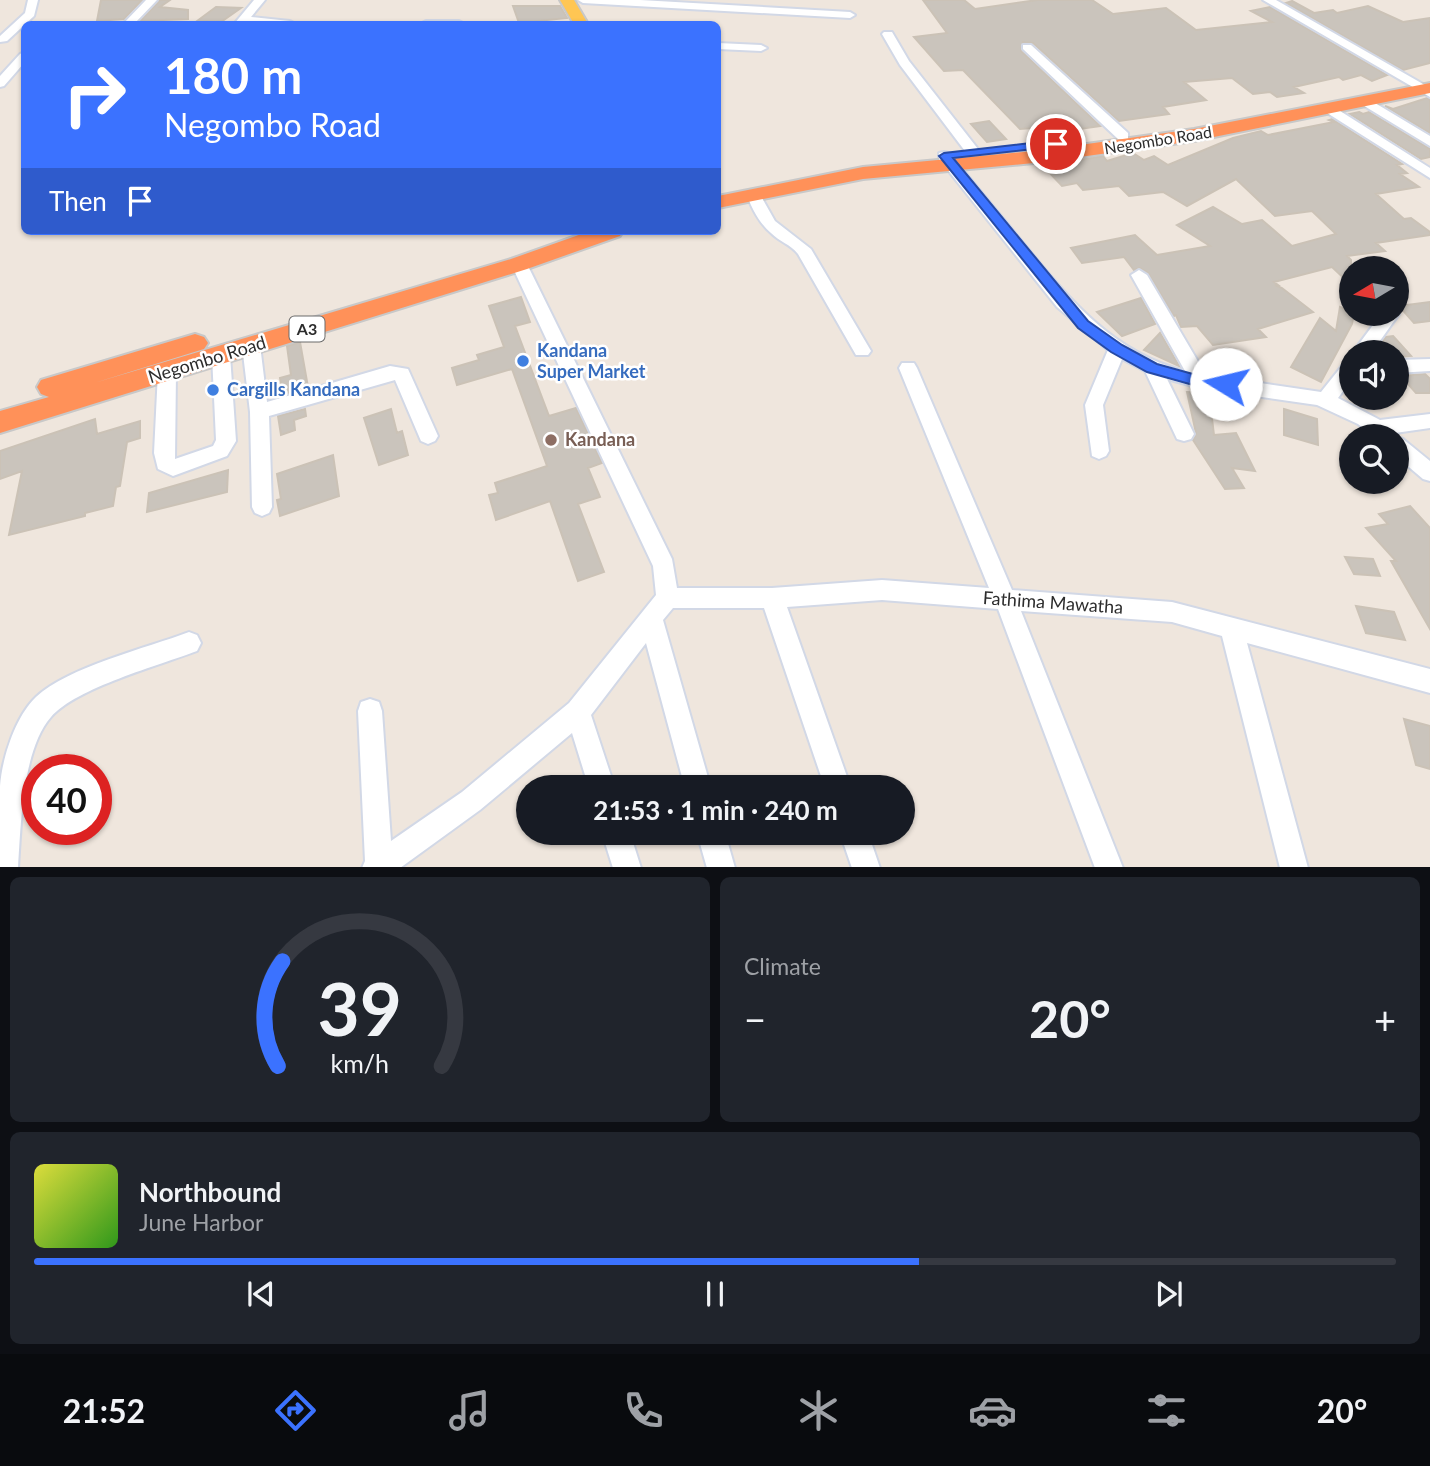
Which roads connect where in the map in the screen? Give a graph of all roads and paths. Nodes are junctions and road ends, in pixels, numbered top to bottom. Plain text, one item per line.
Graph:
1 (33, 0) edge
2 (152, 0) edge
3 (260, 0) edge
4 (567, 0) edge
5 (583, 0) edge
6 (1268, 0) edge
7 (850, 15) dead end
8 (23, 21) edge
9 (131, 21) edge
10 (242, 21) edge
11 (579, 21) edge
12 (21, 23) edge
13 (888, 34) dead end
14 (21, 39) edge
15 (2, 41) edge
16 (721, 46) edge
17 (1027, 47) dead end
18 (761, 48) dead end
19 (21, 59) edge
20 (0, 83) edge
21 (1424, 86) edge
22 (1365, 101) junction
23 (1329, 108) junction
24 (1123, 136) junction
25 (1430, 142) edge
26 (973, 152) junction
27 (948, 161) junction
28 (1430, 174) edge
29 (721, 190) edge
30 (753, 194) junction
31 (721, 201) edge
32 (559, 235) edge
33 (601, 235) edge
34 (519, 264) junction
35 (1139, 275) dead end
36 (251, 345) junction
37 (1116, 349) junction
38 (862, 351) dead end
39 (221, 355) junction
40 (1430, 365) edge
41 (1409, 366) edge
42 (908, 368) dead end
43 (1153, 368) junction
44 (167, 372) junction
45 (1200, 381) junction
46 (1339, 383) edge
47 (1326, 400) junction
48 (0, 402) edge
49 (1339, 402) edge
50 (1362, 410) edge
51 (259, 412) junction
52 (1430, 421) edge
53 (0, 422) edge
54 (1375, 424) edge
55 (1409, 426) edge
56 (1184, 435) dead end
57 (428, 436) dead end
58 (1099, 451) dead end
59 (1409, 455) edge
60 (1430, 473) edge
61 (262, 507) dead end
62 (772, 598) junction
63 (1005, 599) junction
64 (659, 608) junction
65 (1231, 627) junction
66 (189, 643) dead end
67 (1430, 681) edge
68 (370, 711) dead end
69 (578, 712) junction
70 (598, 775) edge
71 (695, 775) edge
72 (833, 775) edge
73 (620, 845) edge
74 (715, 845) edge
75 (858, 845) edge
76 (377, 866) edge
77 (4, 867) edge
78 (627, 867) edge
79 (721, 867) edge
80 (866, 867) edge
81 (1109, 867) edge
82 (1294, 867) edge

1 - 8 street
2 - 9 street
3 - 10 street
4 - 11 main road
5 - 7 street
6 - 21 street
12 - 15 street
13 - 26 street
14 - 15 street
16 - 18 street
17 - 24 street
19 - 20 street
21 - 22 highway, Negombo Road
21 - 24 highway, Negombo Road
22 - 23 highway, Negombo Road
22 - 25 street
23 - 27 highway, Negombo Road
23 - 28 street
24 - 26 highway, Negombo Road
26 - 27 highway, Negombo Road
27 - 29 highway, Negombo Road
27 - 30 highway, Negombo Road
27 - 37 street
30 - 31 highway, Negombo Road
30 - 38 street
32 - 48 highway, Negombo Road / A3
33 - 34 highway, Negombo Road / A3
34 - 36 highway, Negombo Road / A3
34 - 64 street
35 - 45 street
36 - 39 highway, Negombo Road / A3
36 - 51 street
37 - 43 street
37 - 58 street
39 - 44 highway, Negombo Road / A3
39 - 44 street
40 - 41 street
42 - 63 street
43 - 45 street
43 - 56 street
44 - 53 highway, Negombo Road / A3
45 - 47 street
46 - 47 street
47 - 49 street
50 - 54 street
51 - 57 street
51 - 61 street
52 - 55 street
59 - 60 street
62 - 63 street, Fathima Mawatha
62 - 64 street, Fathima Mawatha
62 - 72 street
63 - 65 street, Fathima Mawatha
63 - 81 street
64 - 69 street
64 - 71 street
65 - 67 street, Fathima Mawatha
65 - 82 street
66 - 77 street
68 - 76 street
69 - 70 street
69 - 76 street
73 - 78 street
74 - 79 street
75 - 80 street

